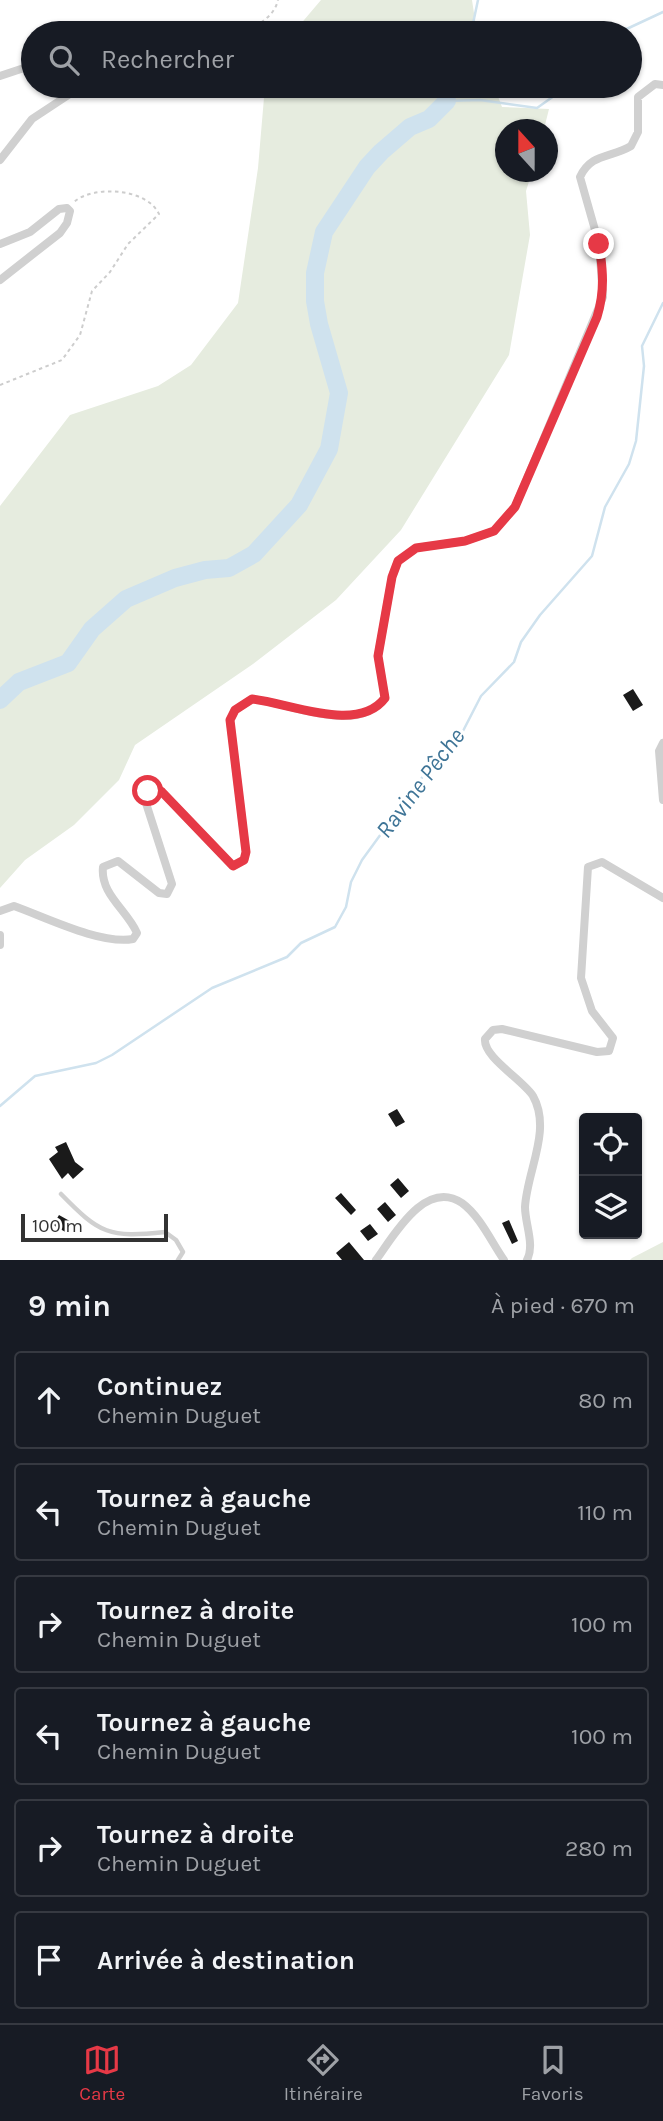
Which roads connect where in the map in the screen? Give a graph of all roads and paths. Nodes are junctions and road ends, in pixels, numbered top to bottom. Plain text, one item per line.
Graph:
1 (278, 0) edge
2 (263, 21) edge
3 (21, 69) edge
4 (0, 76) edge
5 (663, 85) edge
6 (642, 94) edge
7 (64, 98) edge
8 (638, 98) edge
9 (0, 160) edge
10 (67, 208) junction
11 (0, 244) edge
12 (0, 280) edge
13 (0, 385) edge
14 (663, 743) edge
15 (663, 800) edge
16 (663, 898) edge
17 (0, 911) edge
18 (0, 935) edge
19 (0, 945) edge
20 (61, 1194) dead end
21 (178, 1260) edge
22 (376, 1260) edge
23 (504, 1260) edge
24 (527, 1260) edge

1 - 2 path
3 - 4 street
5 - 6 street
7 - 9 street
8 - 17 street
10 - 11 street
10 - 12 street
10 - 13 path
14 - 15 street
16 - 24 street
18 - 19 street
20 - 21 lane
22 - 23 street

